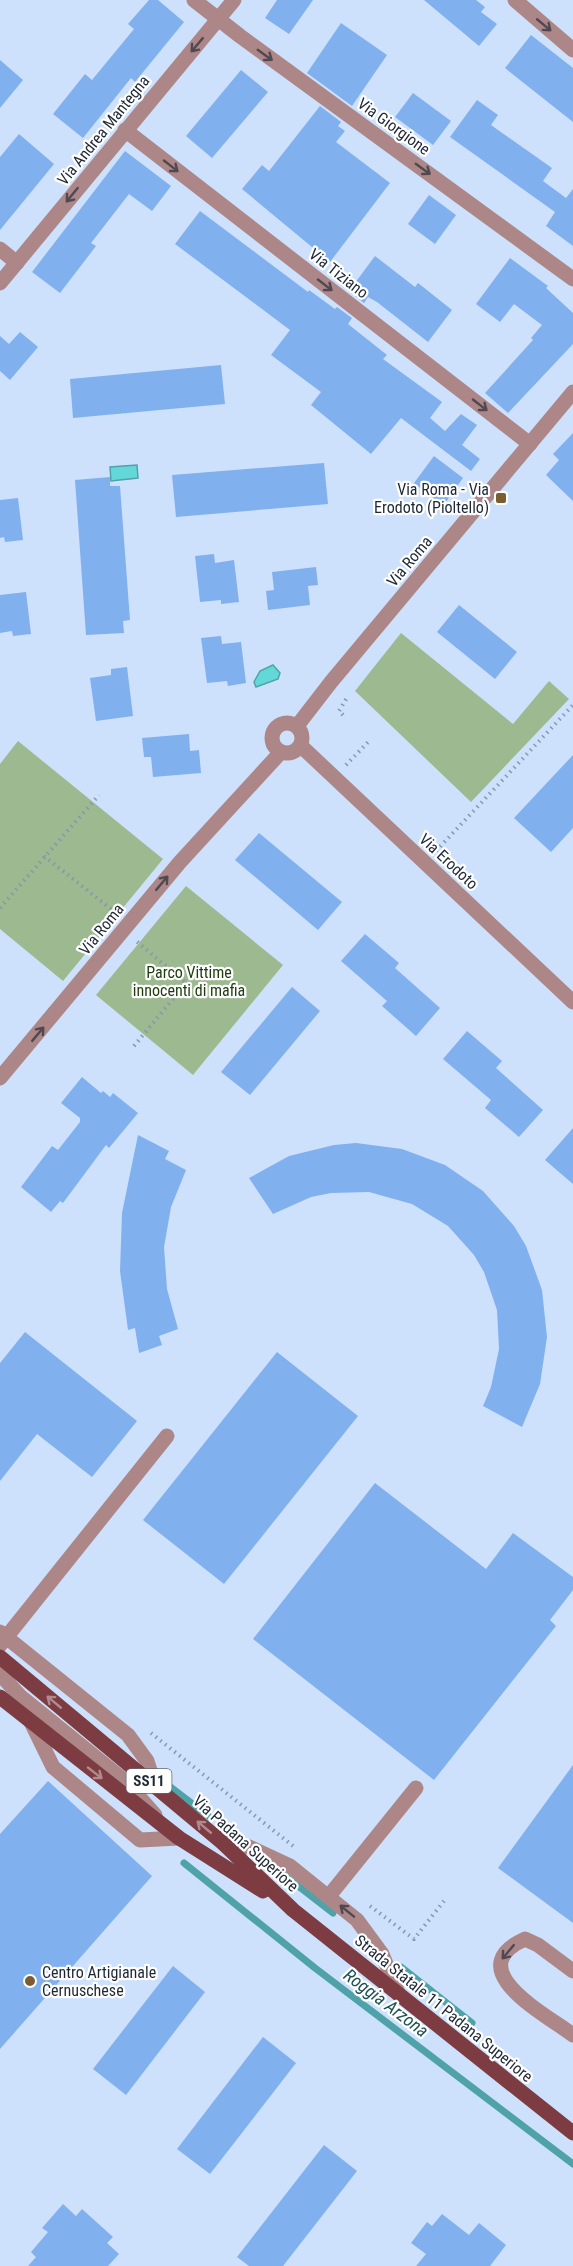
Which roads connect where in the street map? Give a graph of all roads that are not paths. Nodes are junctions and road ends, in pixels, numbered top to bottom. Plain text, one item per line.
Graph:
1 (194, 0) edge
2 (234, 0) edge
3 (514, 0) edge
4 (218, 20) junction
5 (573, 50) edge
6 (125, 130) junction
7 (0, 249) edge
8 (17, 263) junction
9 (573, 279) edge
10 (0, 283) edge
11 (573, 392) edge
12 (530, 444) junction
13 (297, 726) junction
14 (301, 746) junction
15 (280, 752) junction
16 (573, 1002) edge
17 (0, 1078) edge
18 (167, 1436) dead end
19 (2, 1638) edge
20 (0, 1657) edge
21 (0, 1674) edge
22 (0, 1697) edge
23 (31, 1722) junction
24 (155, 1786) junction
25 (416, 1788) dead end
26 (163, 1826) junction
27 (179, 1838) junction
28 (223, 1844) junction
29 (328, 1896) junction
30 (293, 1910) junction
31 (573, 1971) edge
32 (399, 1995) junction
33 (573, 2035) edge
34 (573, 2133) edge

1 - 4 street, Via Giorgione
2 - 4 street, Via Andrea Mantegna
3 -> 5 street
4 -> 6 street, Via Andrea Mantegna
4 -> 9 street, Via Giorgione
6 -> 8 street, Via Andrea Mantegna
6 -> 12 street, Via Tiziano
7 - 8 street
8 - 10 street, Via Andrea Mantegna
11 - 12 street, Via Roma
12 - 13 street, Via Roma
13 - 14 street
13 - 15 street
14 - 15 street
14 - 16 street, Via Erodoto
17 -> 15 street, Via Roma
18 - 19 street
19 - 24 street
24 -> 20 main road, Via Padana Superiore / SS11
21 - 26 street, Via Padana Superiore
22 - 23 main road, Via Padana Superiore / SS11
23 -> 26 main road, Via Padana Superiore / SS11
23 - 27 street
28 -> 24 main road, Via Padana Superiore / SS11
25 - 29 street
26 - 27 main road, Via Padana Superiore / SS11
27 - 30 main road, Via Padana Superiore / SS11
28 - 29 street
28 - 30 main road, Via Padana Superiore / SS11
32 -> 29 street
30 - 32 main road, Strada Statale 11 Padana Superiore / SS11
31 -> 33 street
32 - 34 main road, Strada Statale 11 Padana Superiore / SS11

